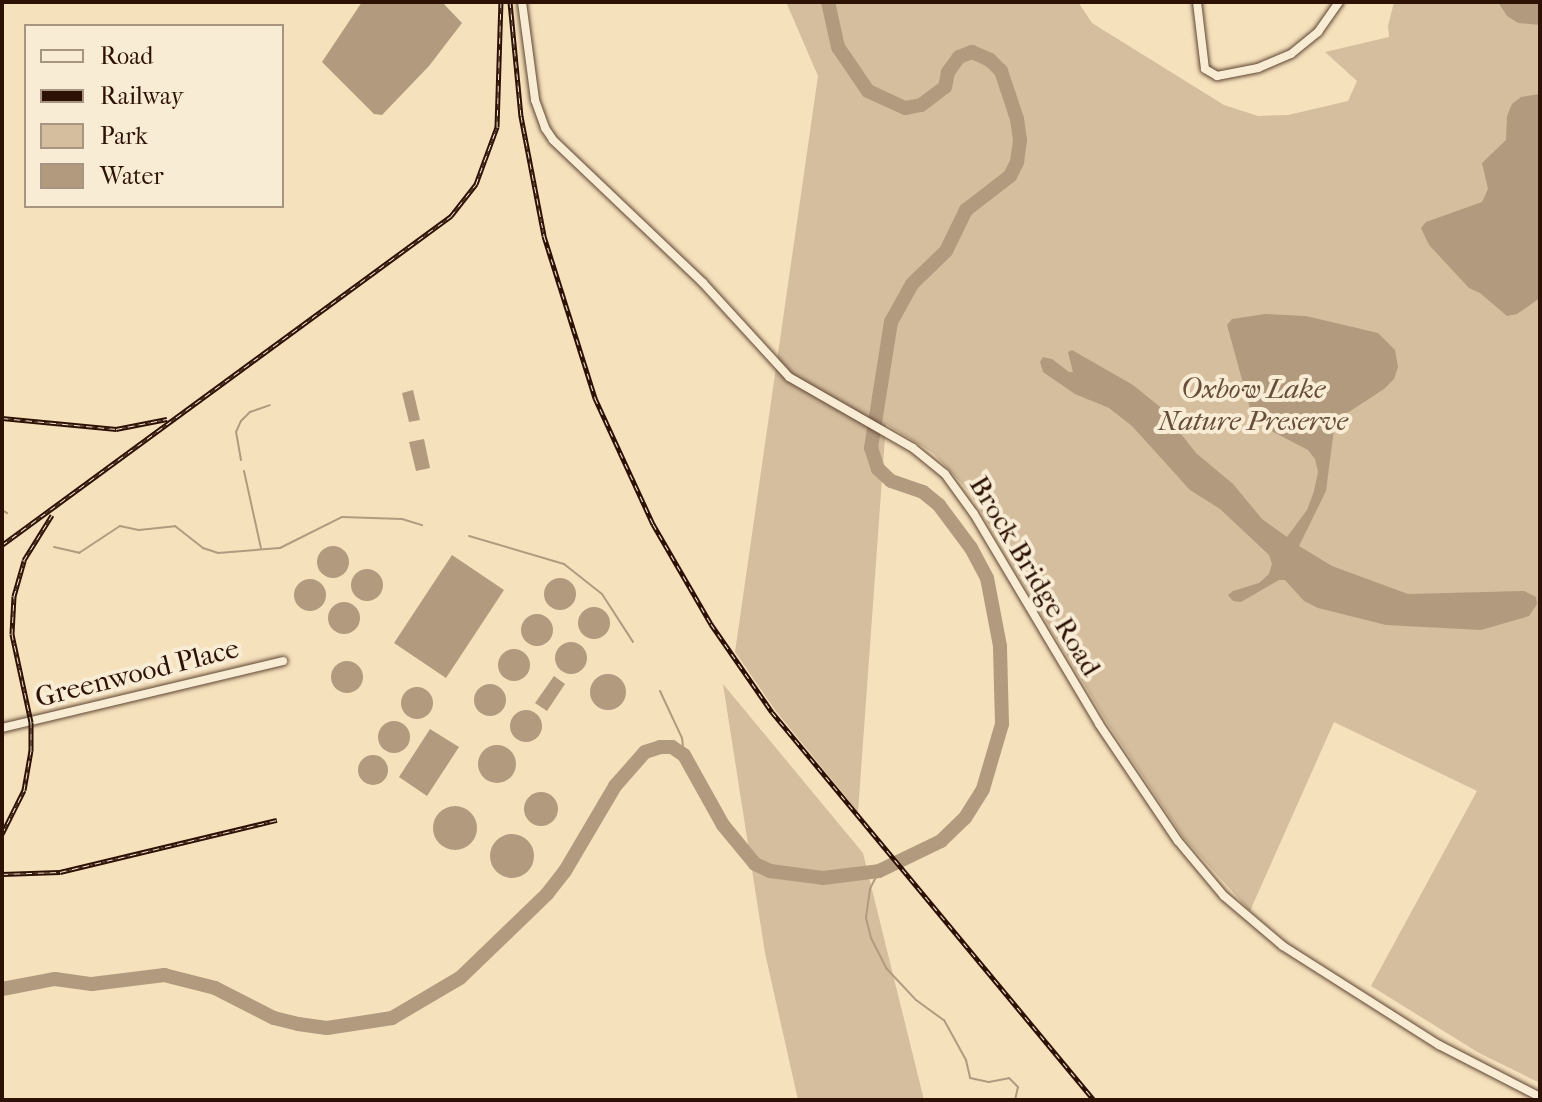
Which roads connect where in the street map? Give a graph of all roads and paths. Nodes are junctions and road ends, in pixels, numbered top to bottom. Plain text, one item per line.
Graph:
1 (522, 2) edge
2 (1197, 2) edge
3 (1339, 2) edge
4 (283, 661) dead end
5 (2, 728) edge
6 (1540, 1097) edge

1 - 6 street, Brock Bridge Road
2 - 3 street
4 - 5 street, Greenwood Place

